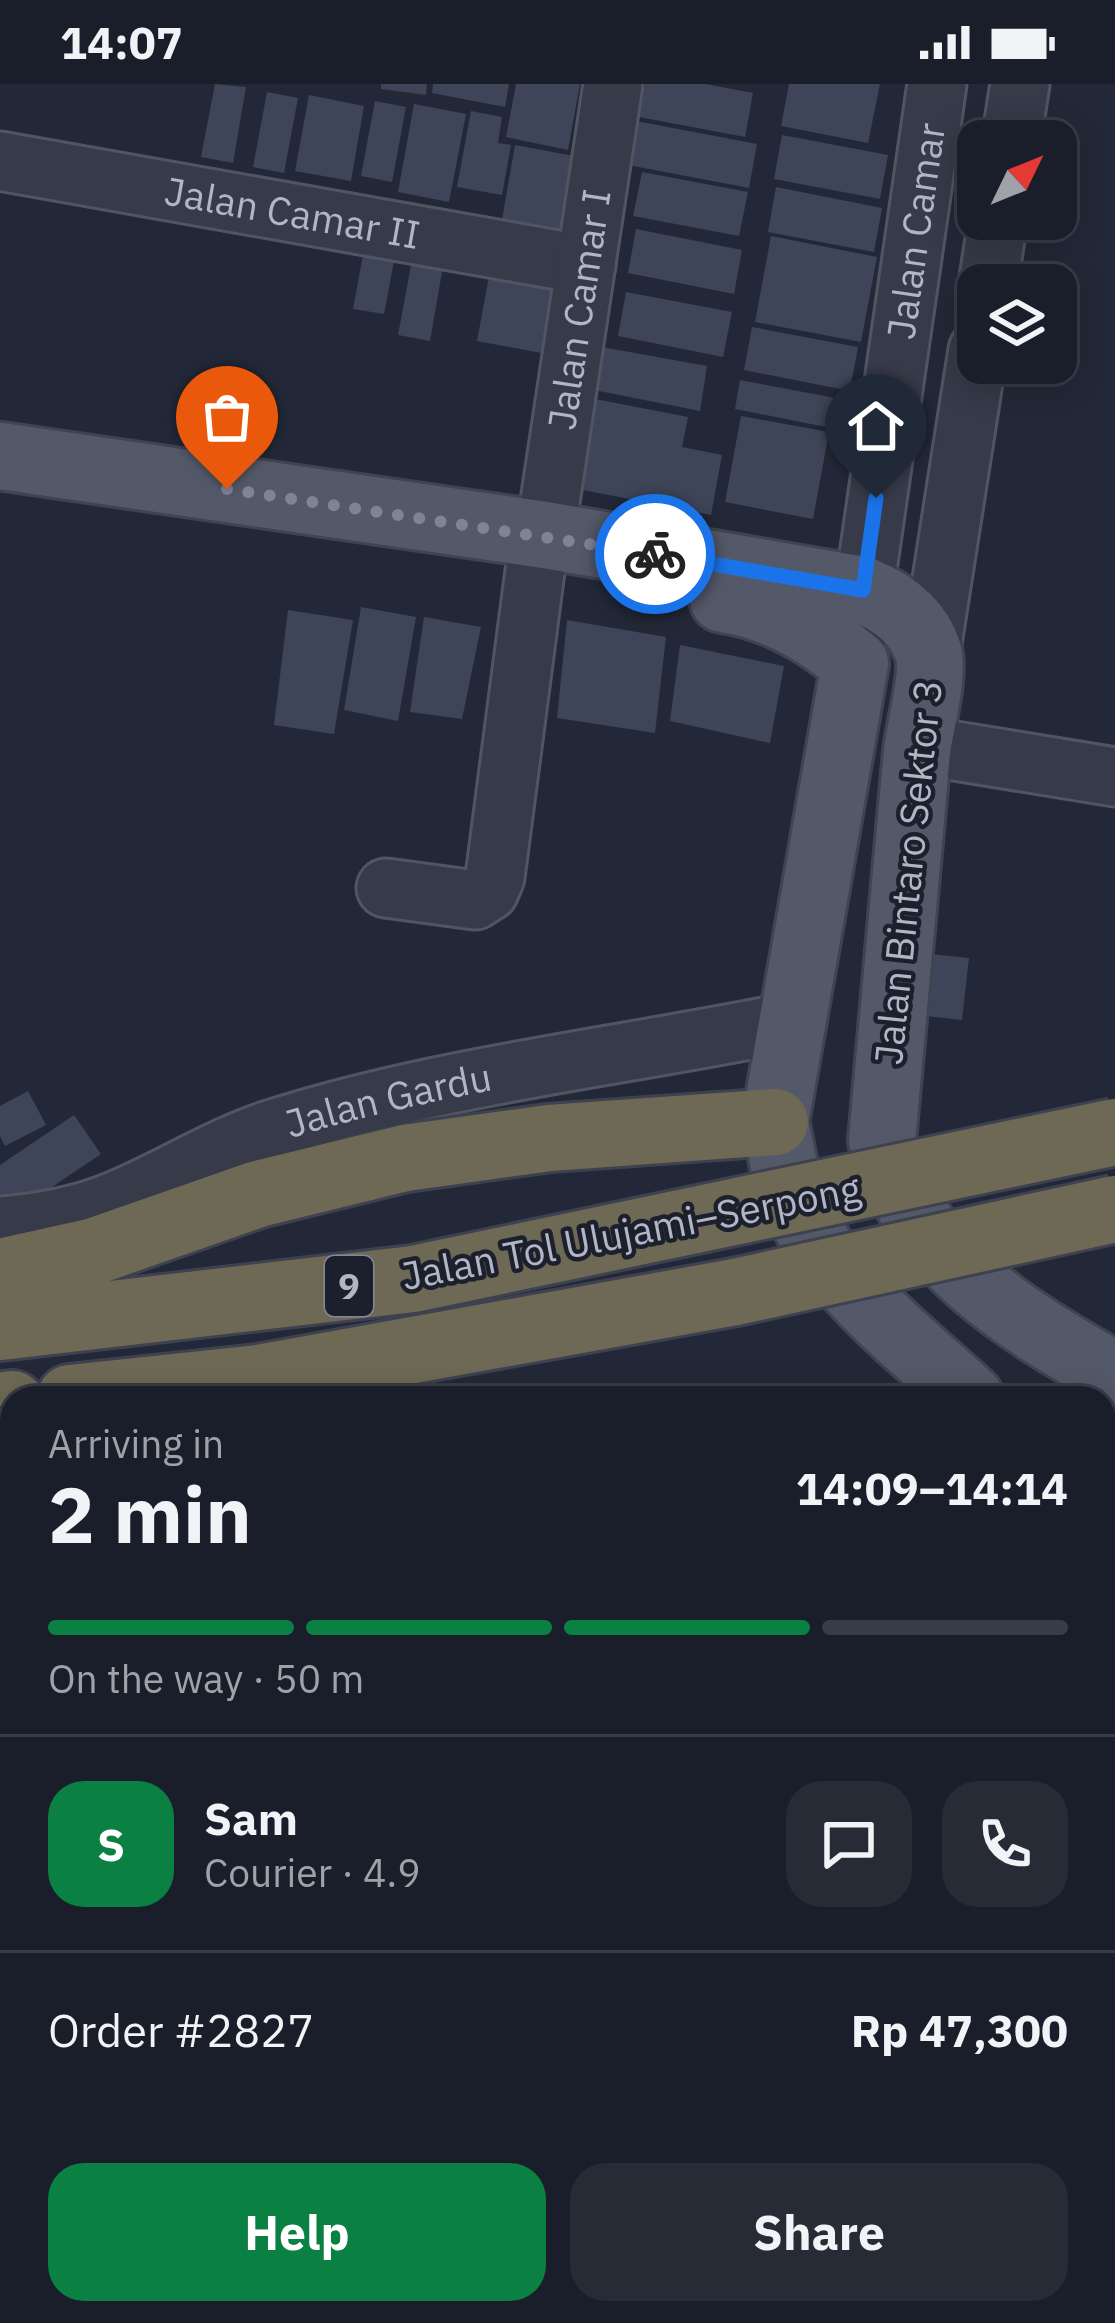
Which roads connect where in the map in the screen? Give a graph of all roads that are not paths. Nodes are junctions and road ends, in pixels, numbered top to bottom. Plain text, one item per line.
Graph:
1 (613, 84) edge
2 (937, 84) edge
3 (1020, 84) edge
4 (1014, 120) edge
5 (0, 161) edge
6 (586, 265) junction
7 (973, 384) edge
8 (0, 456) edge
9 (0, 493) edge
10 (540, 553) junction
11 (863, 590) junction
12 (930, 656) junction
13 (855, 663) junction
14 (918, 745) junction
15 (1115, 777) edge
16 (386, 888) dead end
17 (790, 1022) junction
18 (775, 1122) junction
19 (1115, 1132) edge
20 (1115, 1209) edge
21 (0, 1226) edge
22 (0, 1272) edge
23 (989, 1298) junction
24 (0, 1328) edge
25 (1108, 1366) edge
26 (183, 1386) edge
27 (957, 1386) edge

1 - 6 street, Jalan Camar I
2 - 11 street, Jalan Camar
3 - 4 street
5 - 6 street, Jalan Camar II
6 - 10 street, Jalan Camar I
7 - 12 street
8 - 10 main road, Jalan Bintaro Sektor 3
9 - 10 main road, Jalan Bintaro Sektor 3
10 - 11 main road, Jalan Bintaro Sektor 3
10 - 13 main road, Jalan Bintaro Sektor 3
10 - 16 street, Jalan Camar I
11 - 12 main road, Jalan Bintaro Sektor 3
11 - 13 street, Jalan Camar
12 - 14 main road, Jalan Bintaro Sektor 3
13 - 17 main road, Jalan Bintaro Sektor 3
14 - 15 street
14 - 23 main road, Jalan Bintaro Sektor 3
17 - 18 main road, Jalan Bintaro Sektor 3
17 - 21 street, Jalan Gardu
18 - 22 highway
18 - 23 main road
18 - 27 main road, Jalan Bintaro Sektor 3
19 - 24 highway, Jalan Tol Ulujami–Serpong / 9, bridge
20 - 26 highway, Jalan Tol Ulujami–Serpong / 9, bridge
23 - 25 main road, Jalan Bintaro Sektor 3

